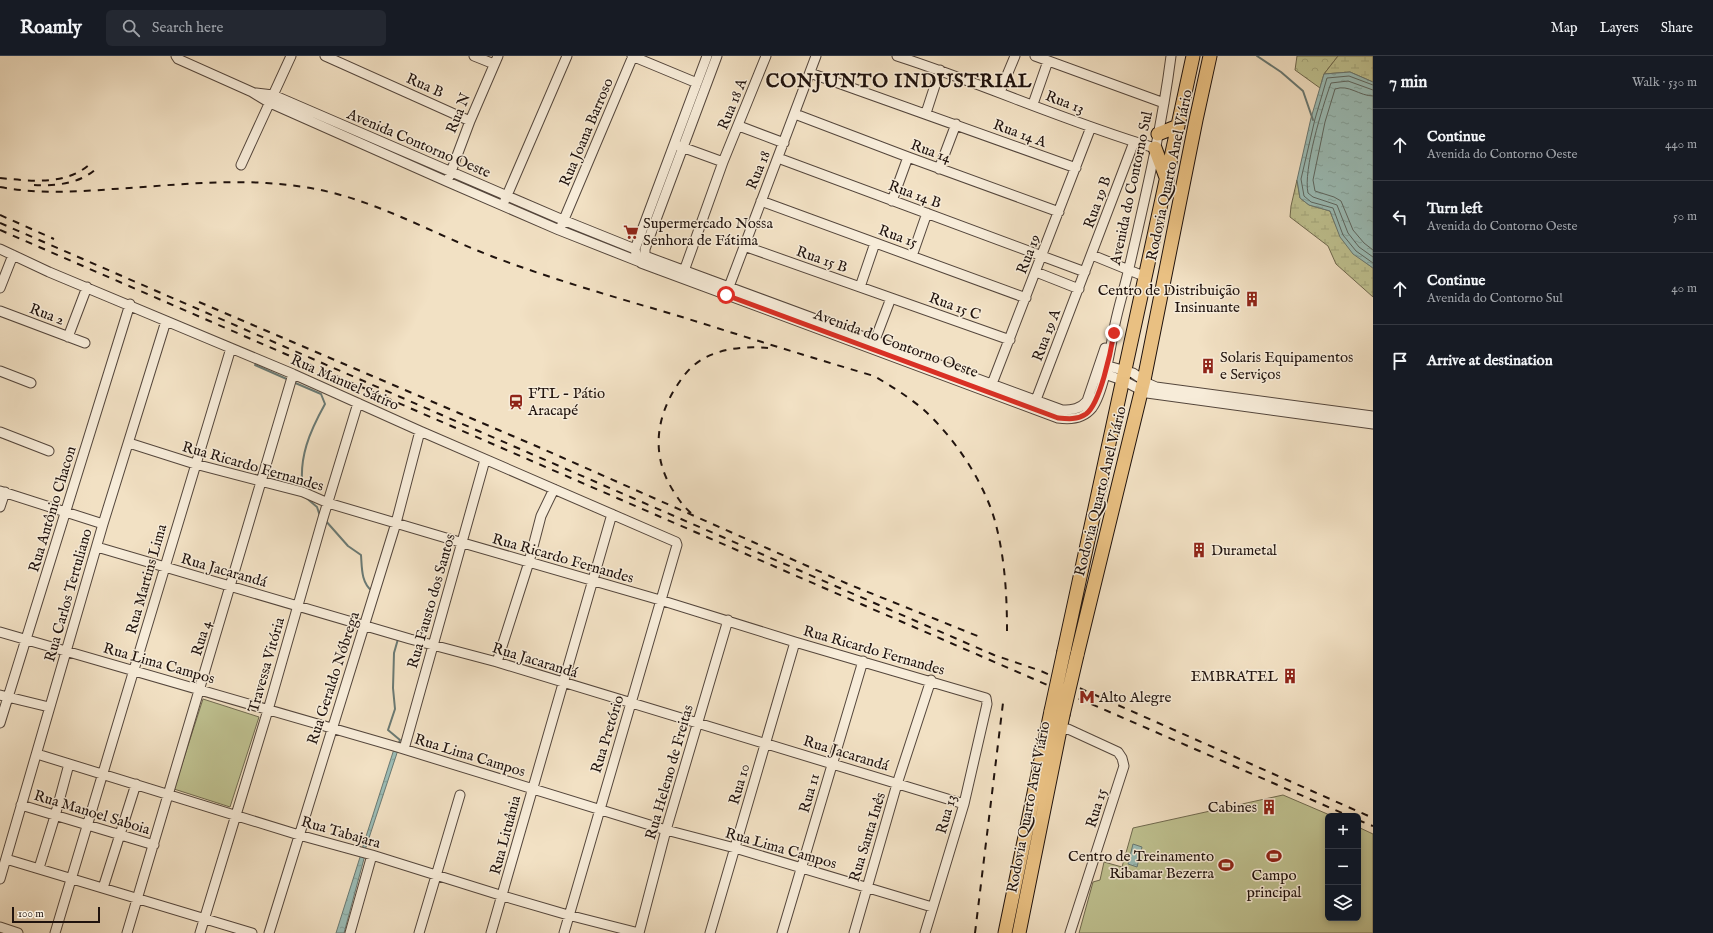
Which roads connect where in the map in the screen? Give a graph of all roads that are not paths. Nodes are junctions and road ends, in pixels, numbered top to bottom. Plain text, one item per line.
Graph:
1 (291, 56) edge
2 (325, 56) edge
3 (474, 56) edge
4 (567, 56) edge
5 (633, 56) edge
6 (707, 56) edge
7 (717, 56) edge
8 (766, 56) edge
9 (816, 56) edge
10 (897, 56) edge
11 (1015, 56) edge
12 (1035, 56) edge
13 (1170, 56) edge
14 (1193, 56) edge
15 (1210, 56) edge
16 (176, 57) edge
17 (496, 60) edge
18 (1048, 61) junction
19 (940, 70) junction
20 (810, 73) junction
21 (696, 84) junction
22 (1000, 92) junction
23 (1185, 93) junction
24 (271, 99) junction
25 (1164, 103) junction
26 (1033, 104) junction
27 (926, 113) junction
28 (796, 114) junction
29 (1196, 120) junction
30 (470, 121) junction
31 (956, 124) junction
32 (739, 126) junction
33 (1178, 126) junction
34 (1091, 127) junction
35 (355, 130) junction
36 (1158, 134) junction
37 (350, 139) junction
38 (1134, 142) junction
39 (784, 143) junction
40 (679, 146) junction
41 (1155, 148) junction
42 (908, 157) junction
43 (778, 158) junction
44 (723, 162) junction
45 (242, 165) dead end
46 (1076, 168) junction
47 (939, 169) junction
48 (450, 171) junction
49 (1167, 180) junction
50 (448, 182) junction
51 (507, 196) junction
52 (761, 201) junction
53 (892, 201) junction
54 (503, 206) junction
55 (1059, 212) junction
56 (927, 213) junction
57 (563, 220) junction
58 (585, 228) junction
59 (559, 230) junction
60 (599, 234) junction
61 (581, 239) junction
62 (875, 243) junction
63 (595, 244) junction
64 (744, 246) junction
65 (0, 249) edge
66 (640, 249) junction
67 (13, 255) junction
68 (1043, 255) junction
69 (1092, 255) junction
70 (912, 256) junction
71 (640, 262) junction
72 (1129, 269) junction
73 (684, 271) junction
74 (1036, 272) junction
75 (1086, 272) junction
76 (1146, 277) junction
77 (87, 287) junction
78 (860, 287) junction
79 (0, 288) edge
80 (1079, 289) junction
81 (727, 292) junction
82 (891, 298) junction
83 (1026, 298) junction
84 (130, 304) junction
85 (0, 310) edge
86 (166, 321) junction
87 (812, 322) junction
88 (68, 337) junction
89 (875, 340) junction
90 (1010, 340) junction
91 (85, 343) dead end
92 (231, 348) junction
93 (903, 355) junction
94 (1102, 369) junction
95 (0, 371) edge
96 (293, 374) junction
97 (1124, 375) junction
98 (31, 383) dead end
99 (1142, 385) junction
100 (991, 388) junction
101 (358, 404) junction
102 (1035, 404) junction
103 (1297, 410) junction
104 (1373, 416) edge
105 (1373, 424) edge
106 (420, 431) junction
107 (0, 432) edge
108 (129, 443) junction
109 (49, 452) dead end
110 (485, 460) junction
111 (196, 464) junction
112 (262, 481) junction
113 (554, 489) junction
114 (3, 491) edge
115 (328, 503) junction
116 (0, 506) edge
117 (66, 512) junction
118 (612, 514) junction
119 (396, 523) junction
120 (103, 524) junction
121 (463, 543) junction
122 (677, 544) joint
123 (97, 547) junction
124 (529, 562) junction
125 (164, 567) junction
126 (592, 582) junction
127 (231, 586) junction
128 (660, 600) junction
129 (298, 606) junction
130 (728, 620) junction
131 (365, 625) junction
132 (0, 632) edge
133 (26, 639) junction
134 (795, 642) junction
135 (433, 645) junction
136 (66, 652) junction
137 (863, 661) junction
138 (497, 662) junction
139 (134, 671) junction
140 (931, 680) junction
141 (563, 683) junction
142 (200, 689) junction
143 (4, 696) edge
144 (987, 702) joint
145 (631, 703) junction
146 (49, 707) junction
147 (268, 710) junction
148 (1057, 713) junction
149 (0, 723) edge
150 (699, 723) junction
151 (331, 729) junction
152 (1060, 731) junction
153 (765, 743) junction
154 (404, 749) junction
155 (37, 754) junction
156 (832, 763) junction
157 (69, 764) junction
158 (102, 774) junction
159 (136, 784) junction
160 (898, 784) junction
161 (532, 789) junction
162 (168, 794) junction
163 (460, 795) dead end
164 (964, 804) junction
165 (21, 805) junction
166 (599, 808) junction
167 (55, 816) junction
168 (236, 816) junction
169 (88, 825) junction
170 (666, 830) junction
171 (121, 835) junction
172 (299, 835) junction
173 (154, 845) junction
174 (735, 848) junction
175 (372, 855) junction
176 (6, 859) junction
177 (39, 868) junction
178 (801, 868) junction
179 (436, 876) junction
180 (0, 879) edge
181 (71, 879) junction
182 (103, 888) junction
183 (866, 888) junction
184 (503, 896) junction
185 (137, 898) junction
186 (932, 907) junction
187 (568, 916) junction
188 (204, 919) junction
189 (0, 927) edge
190 (18, 933) edge
191 (55, 933) edge
192 (127, 933) edge
193 (200, 933) edge
194 (252, 933) edge
195 (269, 933) edge
196 (350, 933) edge
197 (419, 933) edge
198 (491, 933) edge
199 (564, 933) edge
200 (639, 933) edge
201 (710, 933) edge
202 (782, 933) edge
203 (854, 933) edge
204 (925, 933) edge
205 (1005, 933) edge
206 (1019, 933) edge
207 (1070, 933) edge

1 - 24 street
2 - 30 street, Rua B
3 - 17 street
4 - 51 street
5 - 21 street
5 - 57 street, Rua Joana Barroso
6 - 21 street
7 - 40 street
8 - 32 street, Rua 18 A
9 - 20 street, Rua 18
10 - 19 street, Rua 13
11 - 22 street
12 - 18 street
13 - 25 street, Avenida do Contorno Sul
14 - 23 highway, Rodovia Quarto Anel Viário
15 - 29 highway, Rodovia Quarto Anel Viário
16 - 24 street, Avenida Contorno Oeste
17 - 30 street, Rua N
18 - 25 street
18 - 26 street
19 - 22 street, Rua 13
19 - 27 street
20 - 27 street, Rua 14 A
20 - 28 street, Rua 18
21 - 40 street
22 - 26 street, Rua 13
23 - 29 highway
23 - 33 highway, Rodovia Quarto Anel Viário
24 - 35 street, Avenida Contorno Oeste
24 - 37 street, Avenida Contorno Oeste
24 - 45 street
25 - 36 street, Avenida do Contorno Sul
26 - 34 street, Rua 13
27 - 31 street, Rua 14 A
28 - 39 street, Rua 18
28 - 42 street, Rua 14
29 - 99 highway, Rodovia Quarto Anel Viário
30 - 48 street, Rua N
31 - 46 street, Rua 14 A
31 - 47 street
32 - 39 street
32 - 44 street, Rua 18 A
33 - 36 highway
33 - 49 highway, Rodovia Quarto Anel Viário
34 - 38 street, Rua 13
34 - 46 street, Rua 19
35 - 37 street
35 - 48 street, Avenida Contorno Oeste
36 - 41 street, Avenida do Contorno Sul
37 - 50 street, Avenida Contorno Oeste
38 - 41 street, Rua 13
38 - 69 street, Rua 19 B
39 - 43 street, Rua 18
40 - 44 street
40 - 66 street
41 - 49 highway
41 - 72 street, Avenida do Contorno Sul
42 - 47 street, Rua 14
42 - 53 street
43 - 52 street, Rua 18
43 - 53 street, Rua 14 B
44 - 73 street, Rua 18 A
46 - 55 street, Rua 19
47 - 55 street, Rua 14
48 - 50 street, Rua N
48 - 51 street, Avenida Contorno Oeste
49 - 76 highway, Rodovia Quarto Anel Viário
50 - 54 street, Avenida Contorno Oeste
51 - 54 street
51 - 57 street, Avenida Contorno Oeste
52 - 62 street, Rua 15
52 - 64 street, Rua 18
53 - 56 street, Rua 14 B
54 - 59 street, Avenida Contorno Oeste
55 - 68 street, Rua 19
56 - 68 street, Rua 14 B
56 - 70 street
57 - 58 street, Avenida Contorno Oeste
57 - 59 street
58 - 60 street, Avenida Contorno Oeste
58 - 61 street
59 - 61 street, Avenida Contorno Oeste
60 - 63 street
60 - 66 street, Avenida Contorno Oeste
61 - 63 street, Avenida Contorno Oeste
62 - 70 street, Rua 15
62 - 78 street
63 - 71 street, Avenida Contorno Oeste
64 - 78 street, Rua 15 B
64 - 81 street, Rua 18
65 - 67 street, Rua Manuel Sátiro
66 - 71 street
66 - 73 street, Avenida do Contorno Oeste
67 - 77 street, Rua Manuel Sátiro
67 - 79 street
68 - 74 street, Rua 19
68 - 75 street, Rua 14 B
69 - 72 street
69 - 75 street, Rua 19 B
70 - 83 street, Rua 15
71 - 81 street, Avenida do Contorno Oeste
72 - 76 street
72 - 94 street, Avenida do Contorno Sul
73 - 81 street, Avenida do Contorno Oeste
74 - 80 street
74 - 83 street, Rua 19
75 - 80 street, Rua 19 A
76 - 97 highway, Rodovia Quarto Anel Viário
77 - 84 street, Rua Manuel Sátiro
77 - 88 street
78 - 82 street, Rua 15 B
80 - 102 street, Rua 19 A
81 - 87 street, Avenida do Contorno Oeste
82 - 89 street
82 - 90 street, Rua 15 C
83 - 90 street, Rua 19
84 - 86 street, Rua Manuel Sátiro
84 - 117 street, Rua Antônio Chacon
85 - 88 street, Rua 2
86 - 92 street, Rua Manuel Sátiro
86 - 108 street, Rua Carlos Tertuliano
87 - 89 street, Avenida do Contorno Oeste
87 - 93 street, Avenida do Contorno Oeste
88 - 91 street, Rua 2
89 - 93 street, Avenida do Contorno Oeste
90 - 100 street, Rua 19
92 - 96 street, Rua Manuel Sátiro
92 - 111 street, Rua Martins Lima
93 - 100 street, Avenida do Contorno Oeste
94 - 97 street
94 - 102 street, Avenida do Contorno Oeste
95 - 98 street
96 - 101 street, Rua Manuel Sátiro
96 - 112 street, Rua 4
97 - 99 street
97 - 148 highway, Rodovia Quarto Anel Viário, bridge
99 - 103 street
99 - 148 highway, Rodovia Quarto Anel Viário, bridge
100 - 102 street, Avenida do Contorno Oeste
101 - 106 street, Rua Manuel Sátiro
101 - 115 street, Travessa Vitória
103 - 104 street
103 - 105 street
106 - 110 street, Rua Manuel Sátiro
106 - 119 street, Rua Geraldo Nóbrega
107 - 109 street
108 - 111 street, Rua Ricardo Fernandes
108 - 120 street, Rua Carlos Tertuliano
110 - 113 street, Rua Manuel Sátiro
110 - 121 street, Rua Fausto dos Santos
111 - 112 street, Rua Ricardo Fernandes
111 - 125 street, Rua Martins Lima
112 - 115 street, Rua Ricardo Fernandes
112 - 127 street, Rua 4
113 - 118 street, Rua Manuel Sátiro
113 - 124 street
114 - 116 street
114 - 117 street
115 - 119 street, Rua Ricardo Fernandes
115 - 129 street, Travessa Vitória
117 - 120 street
117 - 133 street, Rua Antônio Chacon
118 - 122 street, Rua Manuel Sátiro
118 - 126 street, Rua Lituânia
119 - 121 street, Rua Ricardo Fernandes
119 - 131 street, Rua Geraldo Nóbrega
120 - 123 street, Rua Carlos Tertuliano
121 - 124 street, Rua Ricardo Fernandes
121 - 135 street, Rua Fausto dos Santos
122 - 128 street, Rua Pretório
123 - 125 street, Rua Jacarandá
123 - 136 street, Rua Carlos Tertuliano
124 - 126 street, Rua Ricardo Fernandes
124 - 138 street
125 - 127 street, Rua Jacarandá
125 - 139 street, Rua Martins Lima
126 - 128 street, Rua Ricardo Fernandes
126 - 141 street, Rua Lituânia
127 - 129 street, Rua Jacarandá
127 - 142 street, Rua 4
128 - 130 street, Rua Ricardo Fernandes
128 - 145 street, Rua Pretório
129 - 131 street, Rua Jacarandá
129 - 147 street, Travessa Vitória
130 - 134 street, Rua Ricardo Fernandes
130 - 150 street, Rua Heleno de Freitas
131 - 135 street, Rua Jacarandá
131 - 151 street, Rua Geraldo Nóbrega
132 - 133 street, Rua Lima Campos
133 - 136 street, Rua Lima Campos
133 - 143 street, Rua Antônio Chacon
134 - 137 street, Rua Ricardo Fernandes
134 - 153 street, Rua 10
135 - 138 street, Rua Jacarandá
135 - 154 street, Rua Fausto dos Santos
136 - 139 street, Rua Lima Campos
136 - 146 street, Rua Carlos Tertuliano
137 - 140 street, Rua Ricardo Fernandes
137 - 156 street, Rua 11
138 - 141 street, Rua Jacarandá
139 - 142 street, Rua Lima Campos
139 - 158 street, Rua Martins Lima
140 - 144 street, Rua Ricardo Fernandes
140 - 160 street, Rua Santa Inês
141 - 145 street, Rua Jacarandá
141 - 161 street, Rua Lituânia
142 - 147 street, Rua Lima Campos
142 - 162 street, Rua 4
143 - 146 street
143 - 149 street, Rua Antônio Chacon
144 - 164 street, Rua 13
145 - 150 street, Rua Jacarandá
145 - 166 street, Rua Pretório
146 - 155 street, Rua Carlos Tertuliano
147 - 151 street, Rua Lima Campos
147 - 168 street, Travessa Vitória
148 - 152 highway, Rodovia Quarto Anel Viário
148 - 205 highway, Rodovia Quarto Anel Viário
150 - 153 street, Rua Jacarandá
150 - 170 street, Rua Heleno de Freitas
151 - 154 street, Rua Lima Campos
151 - 172 street, Rua Geraldo Nóbrega
152 - 206 highway, Rodovia Quarto Anel Viário
152 - 207 street, Rua 15
153 - 156 street, Rua Jacarandá
153 - 174 street, Rua 10
154 - 161 street, Rua Lima Campos
155 - 157 street, Rua Tabajara
155 - 165 street, Rua Carlos Tertuliano
156 - 160 street, Rua Jacarandá
156 - 178 street, Rua 11
157 - 158 street, Rua Tabajara
157 - 167 street
158 - 159 street, Rua Tabajara
158 - 169 street, Rua Martins Lima
159 - 162 street, Rua Tabajara
159 - 171 street
160 - 164 street, Rua Jacarandá
160 - 183 street, Rua Santa Inês
161 - 166 street, Rua Lima Campos
161 - 184 street, Rua Lituânia
162 - 168 street, Rua Tabajara
162 - 173 street, Rua 4
163 - 179 street
164 - 186 street, Rua 13
165 - 167 street, Rua Manoel Saboia
165 - 176 street, Rua Carlos Tertuliano
166 - 170 street, Rua Lima Campos
166 - 187 street, Rua Pretório
167 - 169 street, Rua Manoel Saboia
167 - 177 street
168 - 172 street, Rua Tabajara
168 - 188 street, Travessa Vitória
169 - 171 street, Rua Manoel Saboia
169 - 181 street, Rua Martins Lima
170 - 174 street, Rua Lima Campos
170 - 200 street, Rua Heleno de Freitas
171 - 173 street, Rua Manoel Saboia
171 - 182 street
172 - 175 street, Rua Tabajara
172 - 195 street, Rua Geraldo Nóbrega
173 - 185 street, Rua 4
174 - 178 street, Rua Lima Campos
174 - 201 street, Rua 10
175 - 179 street, Rua Tabajara
175 - 196 street
176 - 177 street
176 - 180 street, Rua Carlos Tertuliano
177 - 181 street
178 - 183 street, Rua Lima Campos
178 - 202 street, Rua 11
179 - 184 street, Rua Tabajara
179 - 197 street
181 - 182 street
181 - 191 street, Rua Martins Lima
182 - 185 street
183 - 186 street, Rua Lima Campos
183 - 203 street, Rua Santa Inês
184 - 187 street, Rua Tabajara
184 - 198 street, Rua Lituânia
185 - 188 street
185 - 192 street, Rua 4
186 - 204 street, Rua 13
187 - 199 street, Rua Pretório
187 - 200 street, Rua Tabajara
188 - 193 street, Travessa Vitória
188 - 194 street
189 - 190 street

